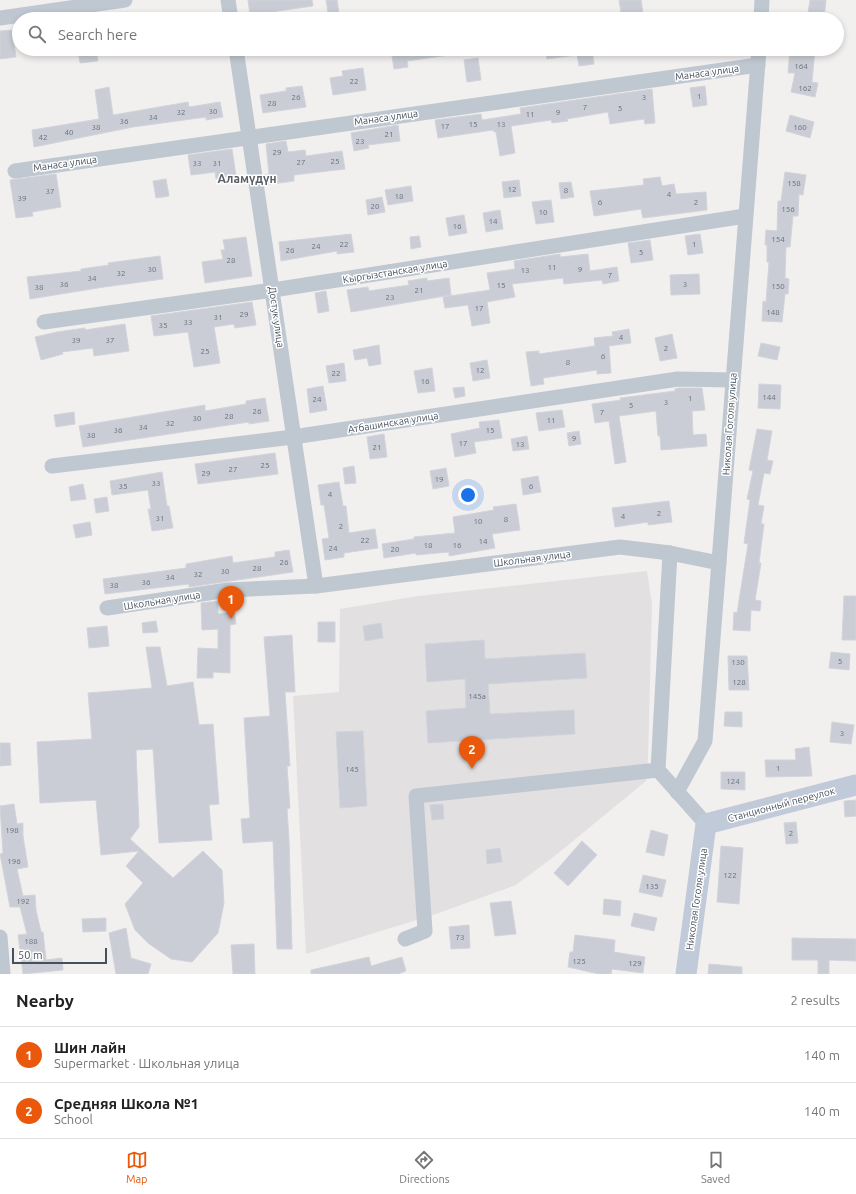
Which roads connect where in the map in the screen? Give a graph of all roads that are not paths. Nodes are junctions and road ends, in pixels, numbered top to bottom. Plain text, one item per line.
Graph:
1 (125, 0) edge
2 (228, 0) edge
3 (762, 0) edge
4 (42, 12) edge
5 (230, 12) edge
6 (761, 12) edge
7 (12, 16) edge
8 (0, 18) edge
9 (237, 56) edge
10 (759, 56) edge
11 (758, 65) junction
12 (250, 137) junction
13 (15, 170) dead end
14 (745, 216) junction
15 (273, 290) junction
16 (44, 322) dead end
17 (733, 380) junction
18 (294, 437) junction
19 (52, 466) dead end
20 (670, 553) junction
21 (719, 562) junction
22 (316, 586) junction
23 (107, 608) dead end
24 (658, 770) junction
25 (856, 785) edge
26 (677, 792) junction
27 (706, 824) junction
28 (0, 937) edge
29 (405, 939) dead end
30 (3, 974) edge
31 (686, 974) edge

1 - 4 street
2 - 5 street
3 - 6 street
7 - 8 street
9 - 12 street, Достук улица
10 - 11 street, Николая Гоголя улица
11 - 12 street, Манаса улица
11 - 14 street, Николая Гоголя улица
12 - 13 street, Манаса улица
12 - 15 street, Достук улица
14 - 15 street, Кыргызстанская улица
14 - 17 street, Николая Гоголя улица
15 - 16 street, Кыргызстанская улица
15 - 18 street, Достук улица
17 - 18 street, Атбашинская улица
17 - 21 street, Николая Гоголя улица
18 - 19 street, Атбашинская улица
18 - 22 street, Достук улица
20 - 21 street, Школьная улица
20 - 22 street, Школьная улица
20 - 24 street
21 - 26 street, Николая Гоголя улица
22 - 23 street, Школьная улица
24 - 26 street
24 - 29 street
25 - 27 street, Станционный переулок
26 - 27 street
27 - 31 street, Николая Гоголя улица
28 - 30 street

